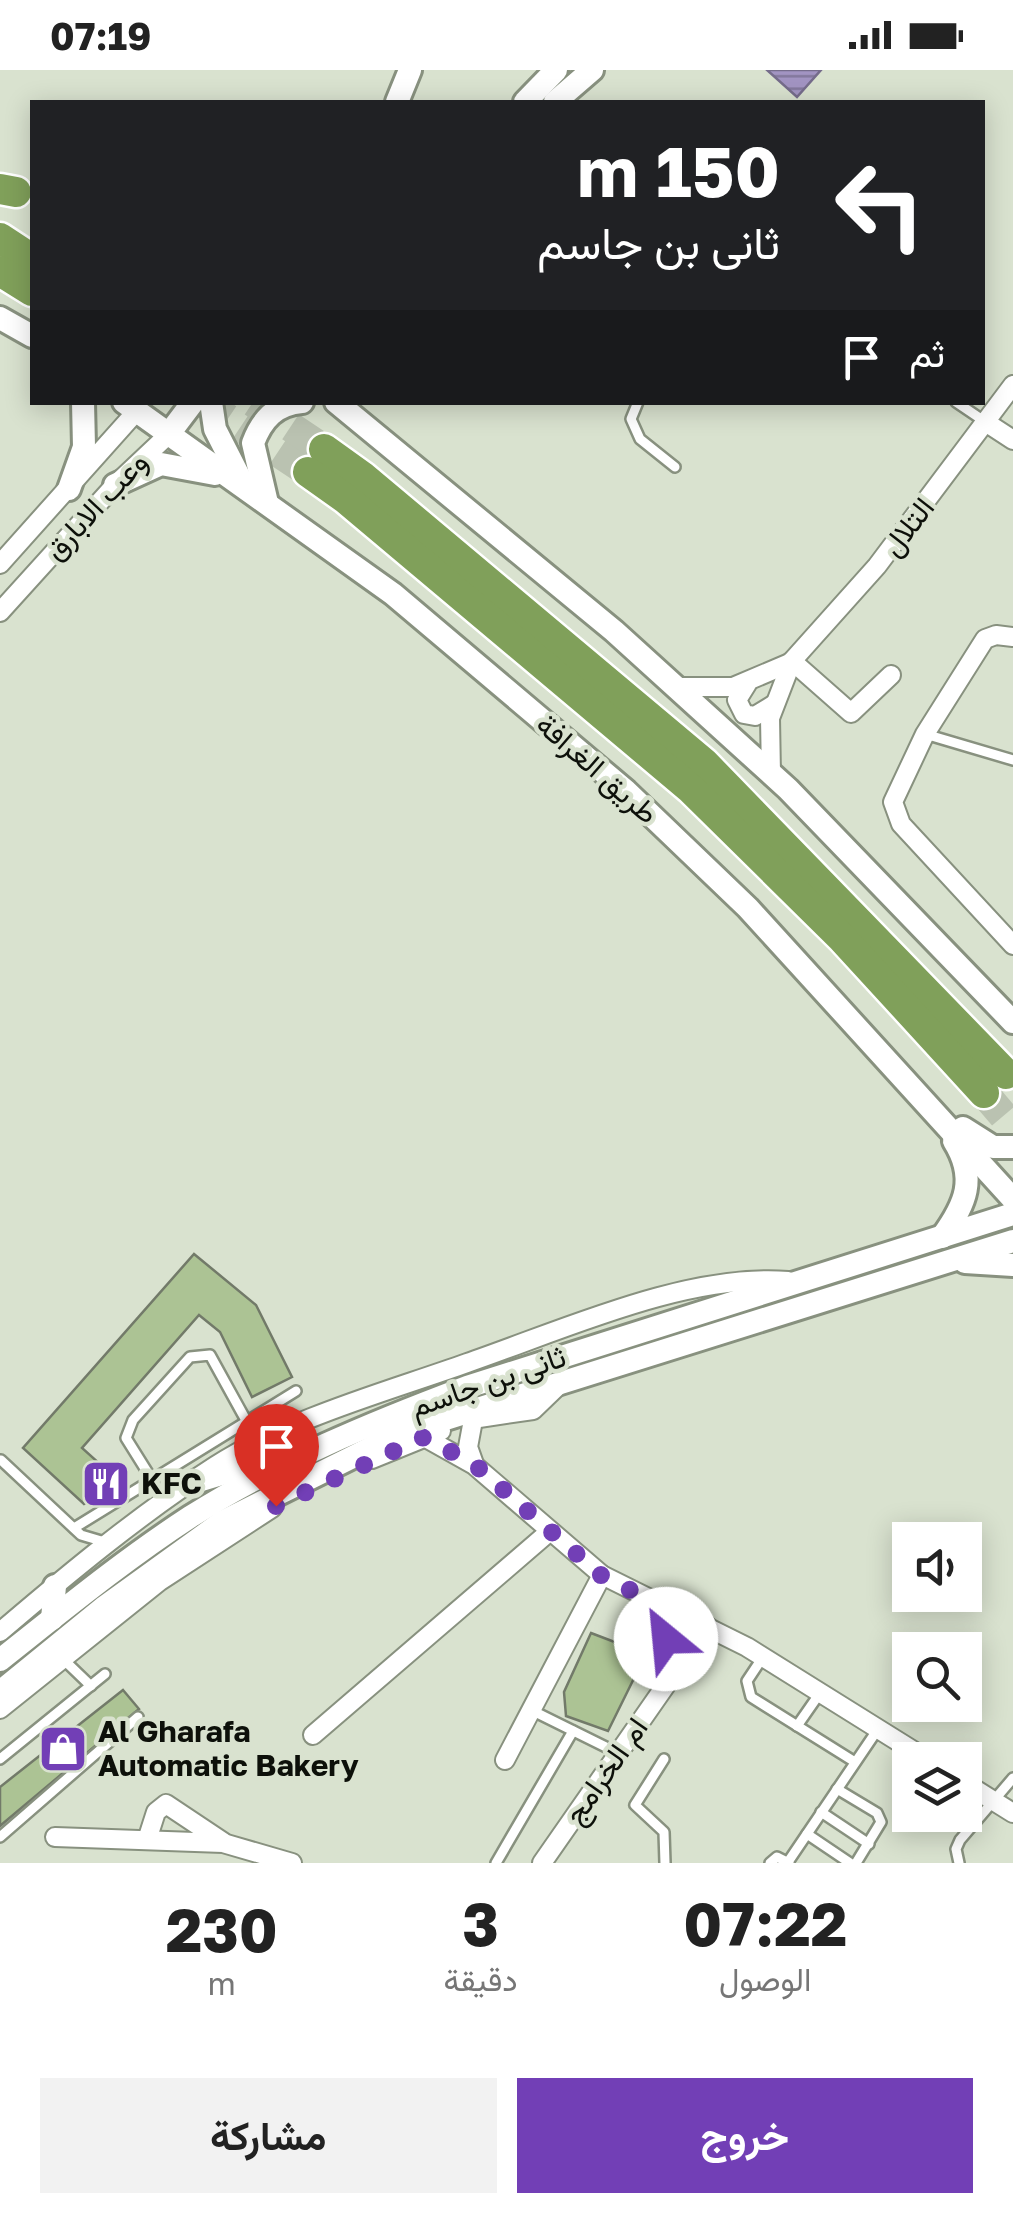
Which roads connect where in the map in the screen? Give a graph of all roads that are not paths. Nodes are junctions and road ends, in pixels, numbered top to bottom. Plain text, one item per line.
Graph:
1 (410, 70) edge
2 (556, 70) edge
3 (592, 70) edge
4 (398, 100) edge
5 (527, 100) edge
6 (557, 100) edge
7 (0, 238) edge
8 (30, 258) edge
9 (0, 272) edge
10 (30, 290) edge
11 (0, 318) edge
12 (30, 335) edge
13 (1013, 385) edge
14 (84, 405) edge
15 (140, 405) edge
16 (173, 405) edge
17 (191, 405) edge
18 (211, 405) edge
19 (286, 405) edge
20 (339, 405) edge
21 (637, 405) edge
22 (961, 405) edge
23 (988, 423) junction
24 (168, 435) junction
25 (1013, 440) edge
26 (316, 461) tunnel mouth
27 (675, 468) dead end
28 (115, 485) junction
29 (244, 487) junction
30 (69, 489) junction
31 (267, 503) junction
32 (0, 564) edge
33 (0, 612) edge
34 (1013, 637) edge
35 (792, 661) junction
36 (891, 674) dead end
37 (748, 684) junction
38 (674, 687) junction
39 (773, 705) junction
40 (925, 734) junction
41 (1013, 760) edge
42 (771, 774) junction
43 (1013, 945) edge
44 (1013, 1022) edge
45 (995, 1083) tunnel mouth
46 (928, 1101) junction
47 (1013, 1147) edge
48 (1013, 1198) edge
49 (1013, 1214) edge
50 (942, 1238) junction
51 (1013, 1241) edge
52 (947, 1262) junction
53 (1013, 1265) edge
54 (798, 1282) junction
55 (564, 1378) junction
56 (296, 1391) dead end
57 (474, 1420) junction
58 (246, 1422) junction
59 (424, 1437) junction
60 (258, 1442) junction
61 (2, 1460) edge
62 (474, 1464) junction
63 (276, 1468) junction
64 (150, 1480) junction
65 (195, 1482) junction
66 (166, 1502) junction
67 (222, 1522) junction
68 (78, 1531) junction
69 (550, 1532) junction
70 (109, 1543) junction
71 (90, 1558) junction
72 (192, 1563) junction
73 (602, 1576) junction
74 (55, 1586) junction
75 (652, 1601) junction
76 (52, 1619) junction
77 (707, 1626) junction
78 (0, 1632) edge
79 (763, 1658) junction
80 (63, 1659) junction
81 (0, 1660) edge
82 (106, 1674) dead end
83 (670, 1679) junction
84 (91, 1686) junction
85 (0, 1692) edge
86 (820, 1693) junction
87 (0, 1709) edge
88 (531, 1710) junction
89 (138, 1717) dead end
90 (797, 1726) junction
91 (878, 1729) junction
92 (574, 1731) junction
93 (312, 1735) dead end
94 (899, 1742) edge
95 (618, 1753) junction
96 (0, 1759) edge
97 (664, 1759) dead end
98 (505, 1760) dead end
99 (856, 1762) junction
100 (1013, 1778) edge
101 (838, 1789) junction
102 (982, 1794) edge
103 (994, 1801) junction
104 (822, 1812) junction
105 (1013, 1813) edge
106 (807, 1834) junction
107 (0, 1837) edge
108 (54, 1837) dead end
109 (147, 1840) junction
110 (223, 1843) junction
111 (869, 1844) junction
112 (285, 1861) edge
113 (496, 1863) edge
114 (542, 1863) edge
115 (665, 1863) edge
116 (770, 1863) edge
117 (788, 1863) edge
118 (853, 1863) edge
119 (959, 1863) edge

1 - 4 main road
2 - 5 main road
3 - 6 main road
7 - 8 highway
9 - 10 highway
11 - 12 main road
13 - 23 street, التلال
14 - 30 main road
15 - 24 main road, طريق الغرافة
15 - 30 street, وعب الابارق
16 - 24 main road
17 - 24 main road, وعب الابارق
18 - 29 main road
19 - 31 main road
20 - 38 main road
21 - 27 lane
22 - 23 lane
23 - 25 street
23 - 35 street, التلال
24 - 28 street, وعب الابارق
24 - 29 main road, طريق الغرافة
26 - 45 highway, طريق الغرافة
28 - 29 main road
28 - 33 street, وعب الابارق
29 - 31 main road, طريق الغرافة
30 - 32 street, وعب الابارق
31 - 46 main road, طريق الغرافة
34 - 40 street
35 - 36 street
35 - 37 street
35 - 39 street
37 - 38 street
37 - 39 street
38 - 42 main road
39 - 42 street
40 - 41 lane
40 - 43 street
42 - 44 main road
46 - 47 main road
46 - 48 main road, طريق الغرافة
46 - 50 main road
49 - 50 main road, ثانى بن جاسم
50 - 54 main road, ثانى بن جاسم
51 - 52 main road, ثانى بن جاسم
52 - 53 main road
52 - 55 main road, ثانى بن جاسم
54 - 60 street, ثانى بن جاسم
54 - 63 main road, ثانى بن جاسم
55 - 57 street, ثانى بن جاسم
55 - 67 main road, ثانى بن جاسم
56 - 58 lane
57 - 59 street, ثانى بن جاسم
57 - 62 street
58 - 60 lane
58 - 64 lane
58 - 64 lane
59 - 62 street
59 - 72 street, ثانى بن جاسم
60 - 65 street, ثانى بن جاسم
61 - 68 lane
62 - 69 street
63 - 65 main road
63 - 76 main road, ثانى بن جاسم
64 - 66 lane
64 - 68 lane
65 - 66 street, ثانى بن جاسم
66 - 70 street, ثانى بن جاسم
67 - 72 main road
67 - 85 main road, ثانى بن جاسم
68 - 70 lane
68 - 71 lane
69 - 73 street
69 - 93 street
70 - 71 street, ثانى بن جاسم
71 - 74 street, ثانى بن جاسم
72 - 80 street, ثانى بن جاسم
73 - 75 street
73 - 88 street
74 - 76 main road
74 - 78 street, ثانى بن جاسم
75 - 77 street
75 - 83 street
76 - 81 main road, ثانى بن جاسم
77 - 79 street
77 - 83 street, ام الخرامج
79 - 86 street
79 - 90 lane
80 - 84 lane
80 - 87 street, ثانى بن جاسم
82 - 84 lane
83 - 95 street, ام الخرامج
84 - 96 lane
86 - 90 lane
86 - 91 street
88 - 92 lane
88 - 98 street
89 - 107 lane
90 - 99 lane
91 - 94 street
91 - 99 lane
92 - 95 lane
92 - 113 lane
95 - 114 street, ام الخرامج
97 - 115 lane
99 - 101 lane
100 - 103 lane
101 - 104 lane
101 - 111 lane
102 - 103 street
103 - 105 street
103 - 119 lane
104 - 106 lane
104 - 111 lane
106 - 117 lane
106 - 118 lane
108 - 109 street
109 - 110 street
109 - 110 street
110 - 112 street
111 - 118 lane
116 - 117 lane

